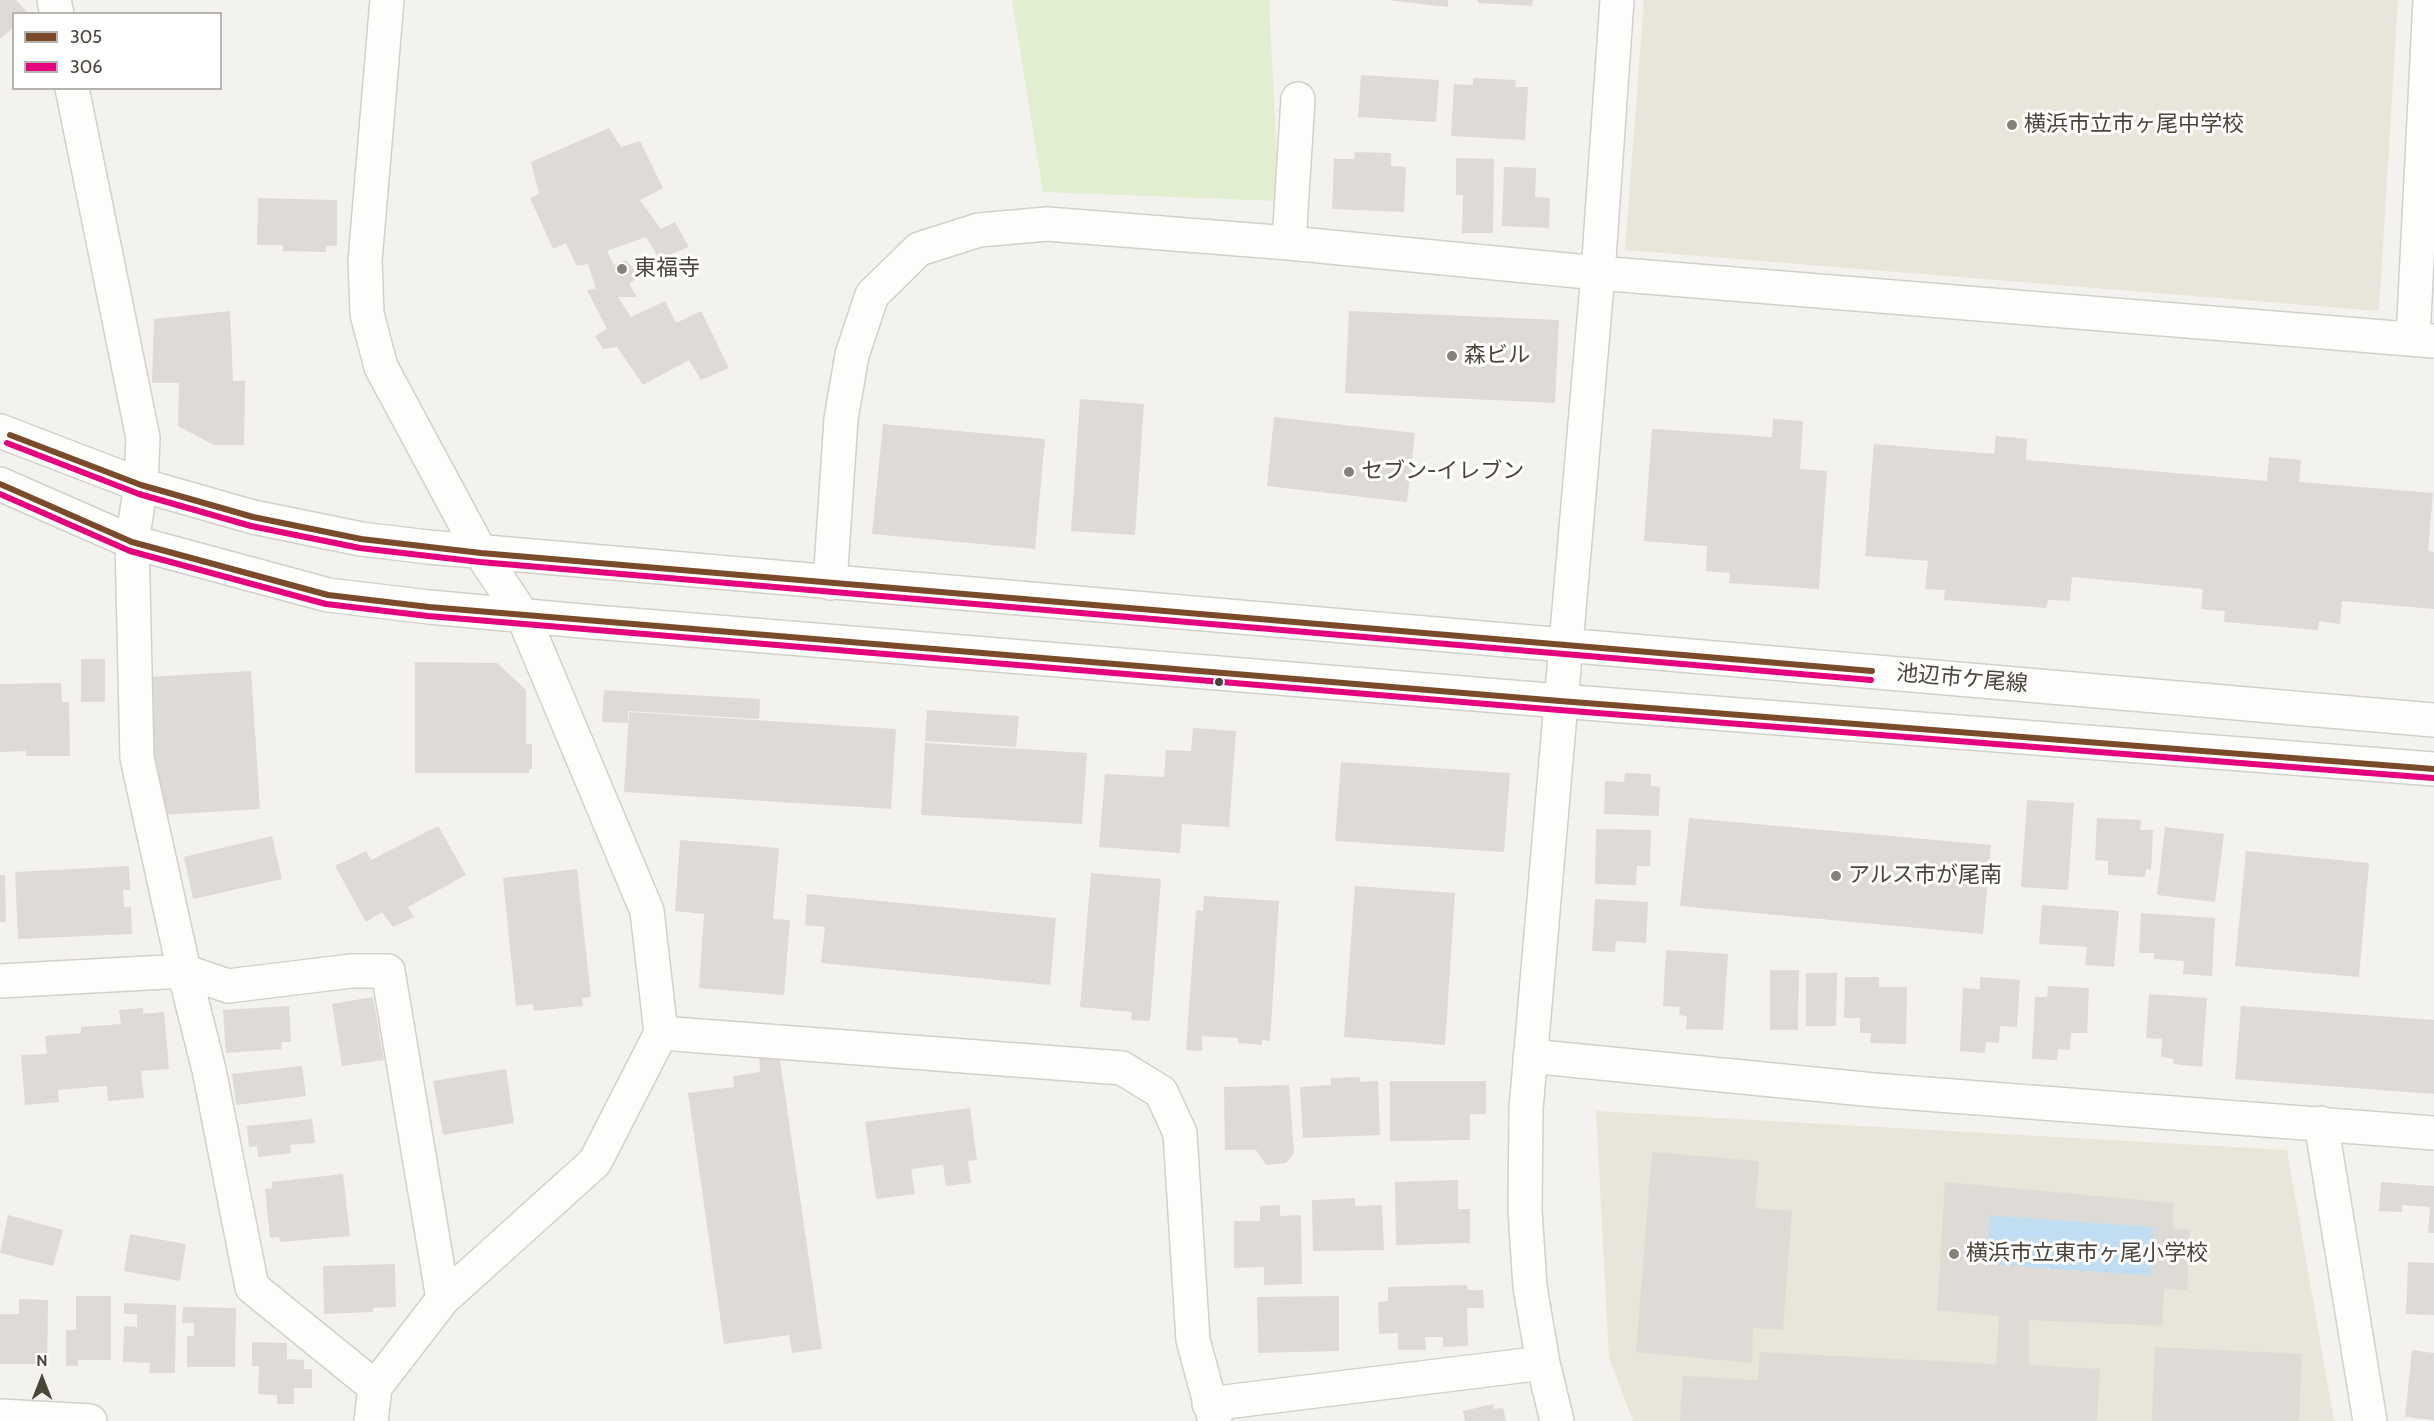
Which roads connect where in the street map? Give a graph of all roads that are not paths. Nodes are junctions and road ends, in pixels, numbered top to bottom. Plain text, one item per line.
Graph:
1 (387, 0) edge
2 (1617, 0) edge
3 (2431, 19) edge
4 (72, 90) edge
5 (1298, 99) dead end
6 (1289, 243) junction
7 (1598, 273) junction
8 (2424, 340) edge
9 (0, 431) edge
10 (0, 484) edge
11 (141, 485) junction
12 (132, 542) junction
13 (481, 553) junction
14 (830, 583) junction
15 (523, 616) junction
16 (1565, 644) junction
17 (1560, 701) junction
18 (2434, 720) edge
19 (2434, 768) edge
20 (184, 971) junction
21 (0, 981) edge
22 (661, 1034) junction
23 (1530, 1056) junction
24 (2321, 1123) junction
25 (2434, 1133) edge
26 (443, 1299) junction
27 (1543, 1363) junction
28 (375, 1387) junction
29 (1212, 1413) edge
30 (0, 1416) edge
31 (90, 1421) edge
32 (371, 1421) edge
33 (1557, 1421) edge
34 (2370, 1421) edge

1 - 13 street
2 - 7 street
3 - 8 street
4 - 11 street
5 - 6 street
6 - 7 street
6 - 14 street
7 - 8 street
7 - 16 street
9 - 11 street, 池辺市ケ尾線
10 - 12 street
11 - 12 street
11 - 13 street, 池辺市ケ尾線
12 - 15 street
12 - 20 street
13 - 14 street, 池辺市ケ尾線
13 - 15 street
14 - 16 street, 池辺市ケ尾線
15 - 17 street
15 - 22 street
16 - 17 street
16 - 18 street, 池辺市ケ尾線
17 - 19 street
17 - 23 street
20 - 21 street
20 - 26 street
20 - 28 street
22 - 26 street
22 - 29 street
23 - 24 street
23 - 27 street
24 - 25 street
24 - 34 street
26 - 28 street
27 - 29 street
27 - 33 street
28 - 32 street
30 - 31 street

